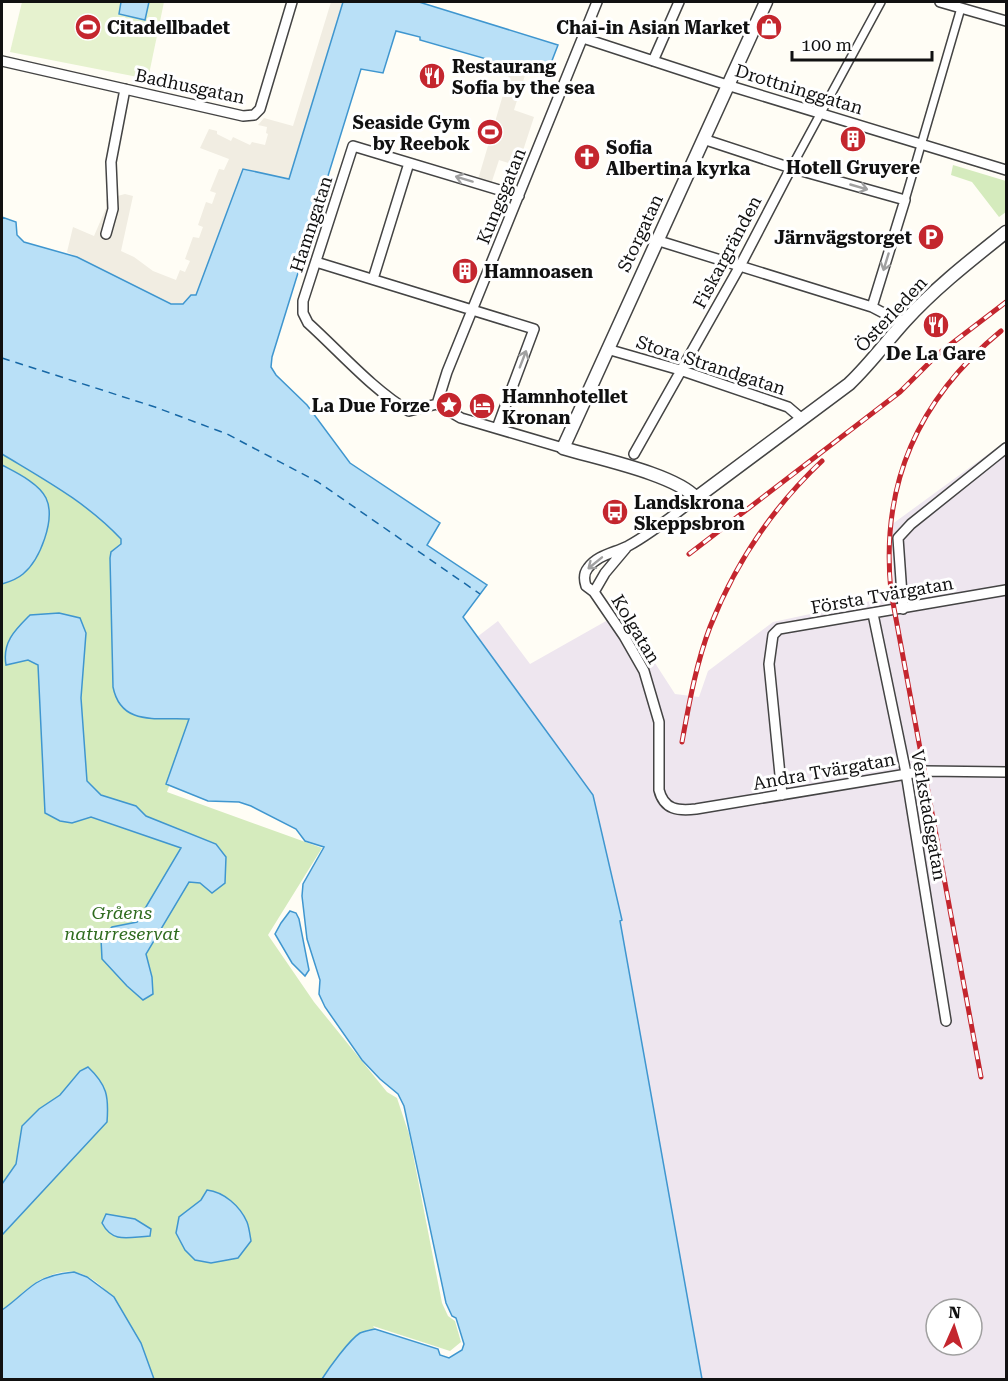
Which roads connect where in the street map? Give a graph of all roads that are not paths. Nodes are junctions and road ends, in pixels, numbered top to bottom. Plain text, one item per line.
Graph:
1 (292, 2) edge
2 (597, 2) edge
3 (680, 2) edge
4 (766, 2) edge
5 (882, 2) edge
6 (940, 2) edge
7 (961, 8) junction
8 (1006, 21) edge
9 (583, 38) junction
10 (2, 61) edge
11 (653, 61) junction
12 (727, 85) junction
13 (125, 89) junction
14 (820, 112) junction
15 (703, 139) junction
16 (922, 144) junction
17 (409, 163) junction
18 (791, 168) junction
19 (1006, 170) edge
20 (519, 196) junction
21 (905, 200) junction
22 (1006, 232) edge
23 (106, 234) dead end
24 (656, 240) junction
25 (316, 262) junction
26 (740, 266) junction
27 (373, 279) junction
28 (872, 307) junction
29 (474, 310) junction
30 (905, 321) junction
31 (607, 349) junction
32 (680, 370) junction
33 (437, 404) junction
34 (802, 419) junction
35 (496, 428) junction
36 (563, 448) junction
37 (1006, 448) edge
38 (634, 454) dead end
39 (696, 498) junction
40 (627, 546) junction
41 (1006, 590) edge
42 (594, 592) junction
43 (903, 609) junction
44 (873, 614) junction
45 (1006, 772) edge
46 (906, 773) junction
47 (659, 790) joint
48 (782, 795) junction
49 (946, 1022) dead end

1 - 13 street, Badhusgatan
2 - 9 street, Kungsgatan
3 - 11 street
4 - 12 street, Storgatan
5 - 14 street, Fiskargränden
6 - 7 street
7 - 8 street
7 - 16 street
9 - 11 street, Drottninggatan
9 - 20 street, Kungsgatan
10 - 13 street, Badhusgatan
11 - 12 street, Drottninggatan
12 - 14 street, Drottninggatan
12 - 15 street, Storgatan
13 - 23 street
14 - 16 street, Drottninggatan
14 - 18 street, Fiskargränden
15 - 18 street
15 - 24 street, Storgatan
16 - 19 street, Drottninggatan
16 - 21 street
20 -> 17 street
17 - 25 street, Hamngatan
17 - 27 street
18 -> 21 street
18 - 26 street, Fiskargränden
20 - 29 street, Kungsgatan
21 -> 28 street
22 - 30 street, Österleden
24 - 26 street
24 - 31 street, Storgatan
25 - 27 street
25 - 33 street, Hamngatan
26 - 28 street
26 - 32 street, Fiskargränden
27 - 29 street
28 - 30 street
29 - 33 street, Kungsgatan
35 -> 29 street
30 - 34 street, Österleden
31 - 32 street, Stora Strandgatan
31 - 36 street, Storgatan
32 - 34 street, Stora Strandgatan
32 - 38 street, Fiskargränden
33 - 35 street
34 - 39 street, Österleden
35 - 36 street
36 - 39 street
37 - 43 street
39 - 40 street, Kolgatan
40 - 42 street, Kolgatan
40 -> 42 street, Kolgatan
41 - 43 street, Första Tvärgatan
42 - 47 street, Kolgatan
43 - 44 street, Första Tvärgatan
44 - 46 street, Verkstadsgatan
44 - 48 street, Första Tvärgatan
45 - 46 street, Andra Tvärgatan
46 - 48 street, Andra Tvärgatan
46 - 49 street, Verkstadsgatan
47 - 48 street, Andra Tvärgatan

